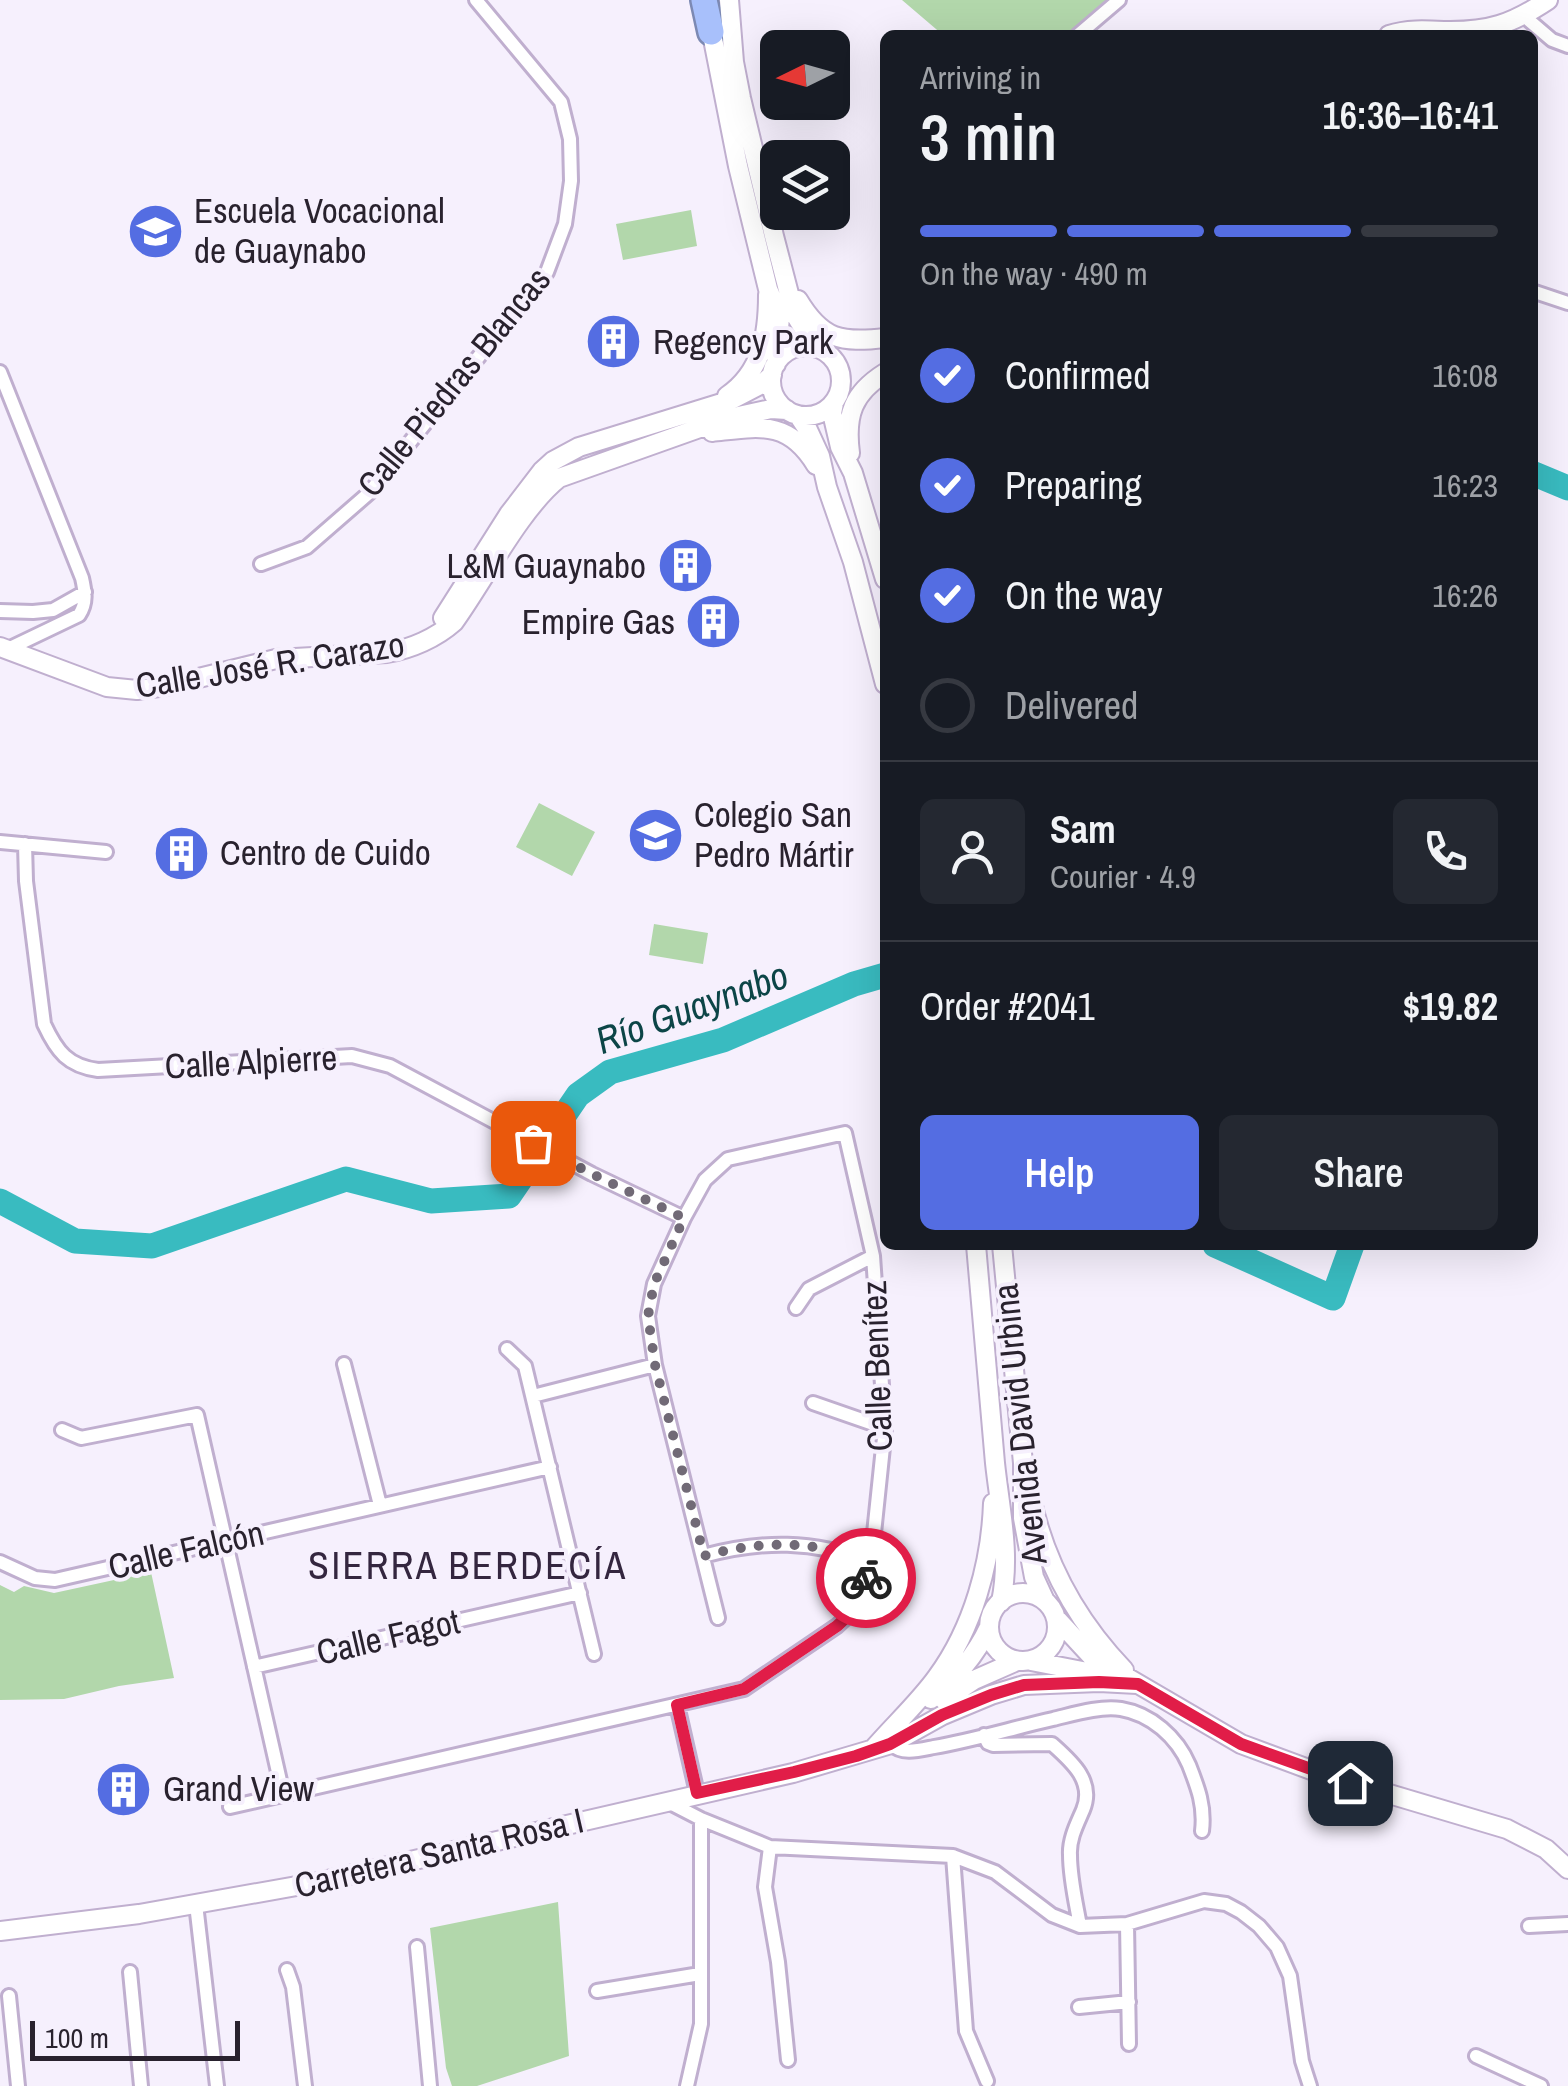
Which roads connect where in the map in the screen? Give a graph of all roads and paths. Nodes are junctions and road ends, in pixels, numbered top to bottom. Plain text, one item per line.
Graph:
1 (476, 0) edge
2 (707, 0) edge
3 (729, 0) edge
4 (1119, 0) edge
5 (1548, 0) edge
6 (1524, 16) junction
7 (1084, 30) edge
8 (1420, 30) edge
9 (711, 32) joint
10 (1568, 46) edge
11 (784, 273) junction
12 (768, 290) junction
13 (1538, 294) edge
14 (1568, 303) edge
15 (880, 341) edge
16 (880, 343) edge
17 (821, 350) junction
18 (880, 368) edge
19 (774, 369) junction
20 (0, 372) edge
21 (880, 376) edge
22 (837, 395) junction
23 (712, 406) junction
24 (792, 413) junction
25 (682, 435) junction
26 (852, 473) junction
27 (827, 487) junction
28 (880, 563) edge
29 (261, 564) dead end
30 (85, 592) junction
31 (0, 611) edge
32 (426, 639) junction
33 (4, 648) edge
34 (880, 665) edge
35 (0, 842) edge
36 (25, 844) junction
37 (106, 852) dead end
38 (684, 1218) junction
39 (976, 1250) edge
40 (1002, 1250) edge
41 (873, 1256) junction
42 (796, 1308) dead end
43 (507, 1349) dead end
44 (344, 1364) dead end
45 (655, 1365) junction
46 (533, 1396) junction
47 (813, 1403) dead end
48 (885, 1428) junction
49 (62, 1430) dead end
50 (1023, 1463) junction
51 (550, 1467) junction
52 (995, 1467) junction
53 (380, 1505) junction
54 (225, 1541) junction
55 (704, 1556) junction
56 (0, 1562) edge
57 (870, 1562) junction
58 (580, 1592) junction
59 (1045, 1601) junction
60 (1000, 1602) junction
61 (718, 1618) dead end
62 (1056, 1618) junction
63 (989, 1626) junction
64 (594, 1654) dead end
65 (1024, 1661) junction
66 (254, 1668) junction
67 (1138, 1684) junction
68 (677, 1705) junction
69 (984, 1736) junction
70 (882, 1746) junction
71 (697, 1793) junction
72 (283, 1794) junction
73 (665, 1800) junction
74 (230, 1807) dead end
75 (701, 1819) junction
76 (1202, 1831) dead end
77 (770, 1847) junction
78 (954, 1856) junction
79 (1568, 1868) edge
80 (196, 1904) junction
81 (1127, 1924) junction
82 (1568, 1924) edge
83 (1080, 1926) junction
84 (1529, 1926) dead end
85 (0, 1930) edge
86 (417, 1947) dead end
87 (287, 1970) dead end
88 (130, 1972) dead end
89 (700, 1974) junction
90 (597, 1992) dead end
91 (9, 1996) dead end
92 (1129, 2002) junction
93 (1079, 2007) dead end
94 (1129, 2044) dead end
95 (1476, 2056) dead end
96 (788, 2060) dead end
97 (987, 2081) dead end
98 (18, 2086) edge
99 (141, 2086) edge
100 (217, 2086) edge
101 (305, 2086) edge
102 (430, 2086) edge
103 (687, 2086) edge
104 (1310, 2086) edge
105 (1541, 2086) edge

1 - 29 street, Calle Piedras Blancas
2 - 9 highway
3 - 11 street
4 - 7 street
5 - 6 street
6 - 8 street
6 - 10 street
9 - 12 street
11 - 15 street
11 - 17 street
12 - 19 street
12 - 23 street
13 - 14 street
16 - 17 street
17 - 19 street
17 - 22 street
18 - 22 street
19 - 23 street, Calle José R. Carazo
19 - 24 street
20 - 30 street
21 - 26 street
22 - 24 street
22 - 26 street
23 - 32 street, Calle José R. Carazo
24 - 25 street, Calle José R. Carazo
24 - 27 street
25 - 27 street
25 - 32 street, Calle José R. Carazo
26 - 28 street
27 - 34 street
30 - 31 street
30 - 33 street
32 - 33 street, Calle José R. Carazo
35 - 36 street
36 - 37 street
36 - 38 street, Calle Alpierre
38 - 41 street, Calle Benítez
38 - 45 street
39 - 52 street, Avenida David Urbina
40 - 50 street, Avenida David Urbina
41 - 42 street
41 - 48 street, Calle Benítez
43 - 46 street
44 - 53 street
45 - 46 street
45 - 55 street
46 - 51 street
47 - 48 street
48 - 57 street, Calle Benítez
49 - 54 street
50 - 59 street, Avenida David Urbina
50 - 67 street
51 - 53 street, Calle Falcón
51 - 58 street
52 - 60 street, Avenida David Urbina
52 - 70 street
53 - 54 street, Calle Falcón
54 - 56 street, Calle Falcón
54 - 66 street
55 - 57 street
55 - 61 street
57 - 68 street, Calle Benítez
58 - 64 street
58 - 66 street, Calle Fagot
59 - 60 street
59 - 62 street
60 - 63 street
62 - 65 street
62 - 67 street
63 - 65 street
63 - 70 street, Carretera Santa Rosa I
65 - 67 street
65 - 70 street, Carretera Santa Rosa I
66 - 72 street
67 - 70 street, Carretera Santa Rosa I
67 - 79 street, Carretera Santa Rosa I
68 - 71 street
68 - 72 street, Calle Benítez
69 - 70 street
69 - 76 street
69 - 83 street
70 - 71 street, Carretera Santa Rosa I
71 - 73 street, Carretera Santa Rosa I
72 - 74 street, Calle Benítez
73 - 75 street
73 - 80 street, Carretera Santa Rosa I
75 - 77 street
75 - 89 street
77 - 78 street
77 - 96 street
78 - 83 street
78 - 97 street
80 - 85 street, Carretera Santa Rosa I
80 - 100 street
81 - 83 street
81 - 92 street
81 - 104 street
82 - 84 street
86 - 102 street
87 - 101 street
88 - 99 street
89 - 90 street
89 - 103 street
91 - 98 street
92 - 93 street
92 - 94 street
95 - 105 street

